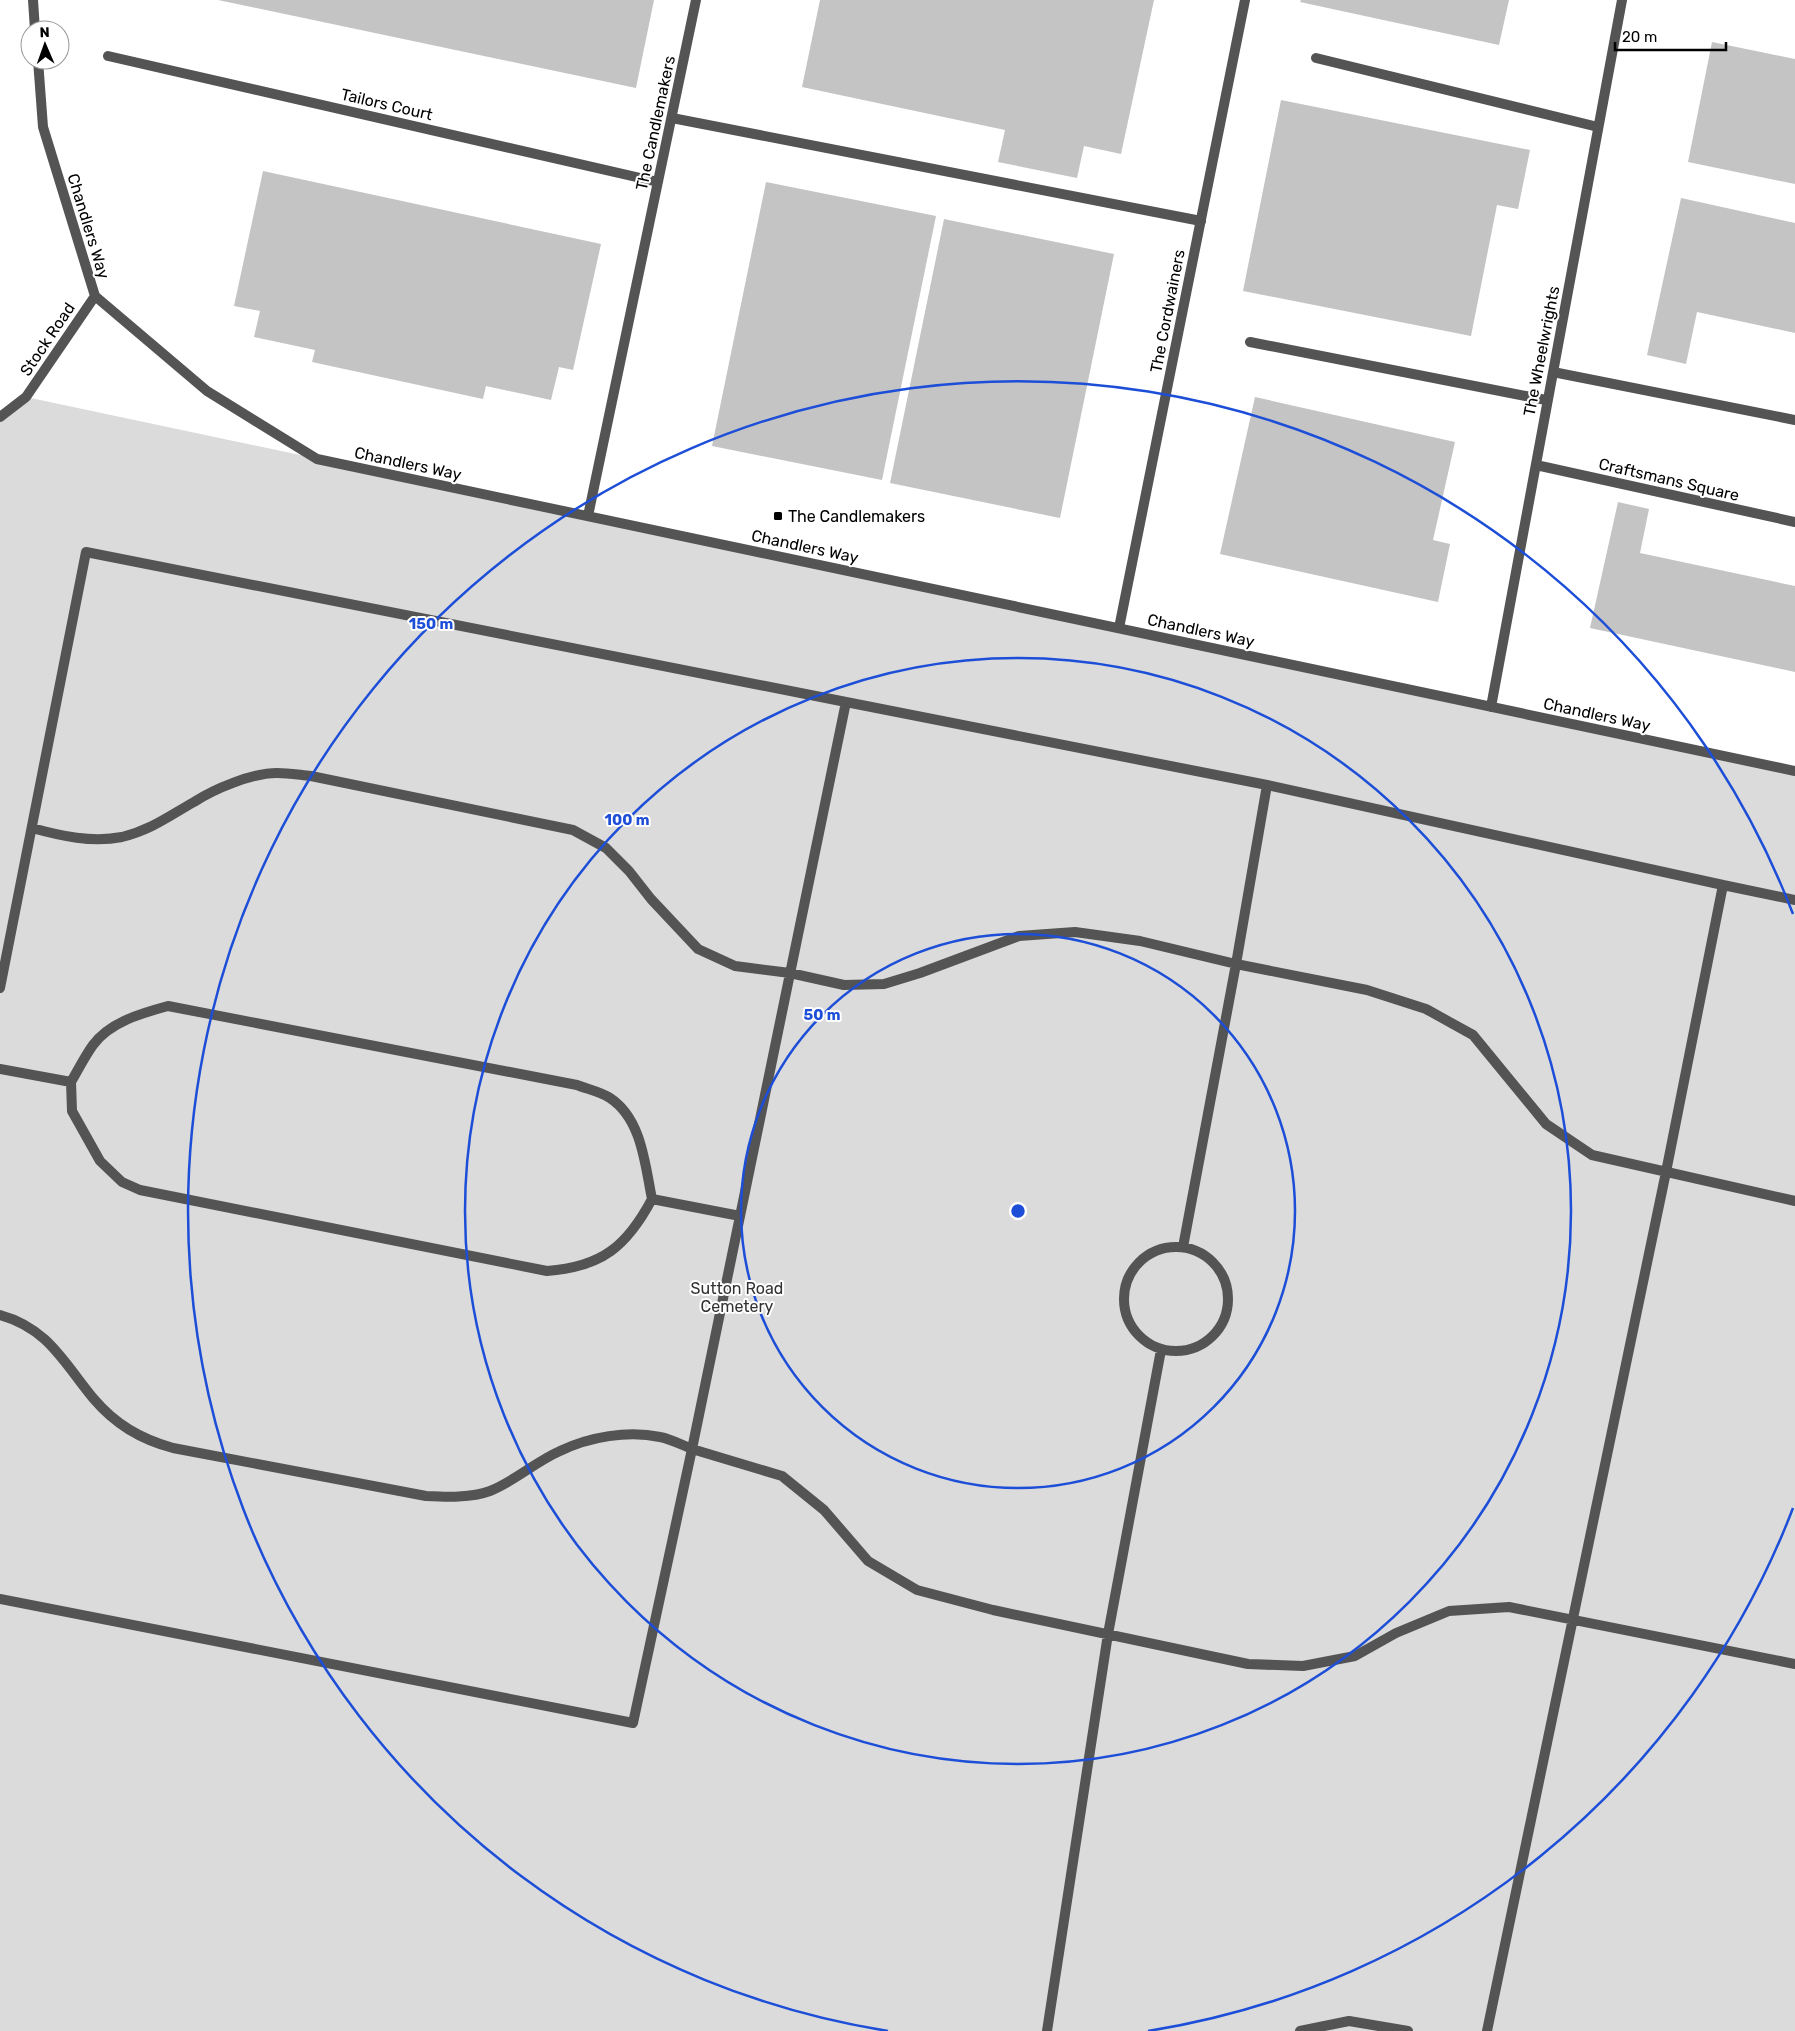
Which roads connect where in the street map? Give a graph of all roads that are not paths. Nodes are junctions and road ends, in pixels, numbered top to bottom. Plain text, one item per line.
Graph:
1 (33, 0) edge
2 (696, 0) edge
3 (1245, 0) edge
4 (1622, 0) edge
5 (34, 20) edge
6 (108, 56) dead end
7 (1316, 58) dead end
8 (39, 70) edge
9 (672, 118) junction
10 (1598, 127) junction
11 (658, 182) junction
12 (1201, 221) junction
13 (95, 296) junction
14 (1250, 342) dead end
15 (1553, 372) junction
16 (1546, 400) junction
17 (0, 417) edge
18 (1795, 420) edge
19 (1536, 465) junction
20 (588, 516) junction
21 (1795, 522) edge
22 (1120, 628) junction
23 (846, 702) junction
24 (1492, 707) junction
25 (1795, 771) edge
26 (1267, 785) junction
27 (32, 828) junction
28 (1723, 885) junction
29 (1795, 900) edge
30 (1236, 964) junction
31 (790, 974) junction
32 (0, 988) edge
33 (0, 1069) edge
34 (71, 1082) junction
35 (1666, 1172) junction
36 (652, 1199) junction
37 (1795, 1201) edge
38 (740, 1216) junction
39 (1183, 1247) junction
40 (0, 1315) edge
41 (1161, 1350) junction
42 (692, 1449) junction
43 (0, 1599) edge
44 (1573, 1619) junction
45 (1108, 1634) junction
46 (1795, 1664) edge
47 (1046, 2031) edge
48 (1300, 2031) edge
49 (1408, 2031) edge
50 (1487, 2031) edge

1 - 5 street
2 - 9 street, The Candlemakers
3 - 12 street, The Cordwainers
4 - 10 street, The Wheelwrights
6 - 11 street, Tailors Court
7 - 10 street
8 - 13 street, Chandlers Way
9 - 11 street, The Candlemakers
9 - 12 street
10 - 15 street, The Wheelwrights
11 - 20 street, The Candlemakers
12 - 22 street, The Cordwainers
13 - 17 street, Stock Road
13 - 20 street, Chandlers Way
14 - 16 street
15 - 16 street, The Wheelwrights
15 - 18 street
16 - 19 street, The Wheelwrights
19 - 21 street, Craftsmans Square
19 - 24 street, The Wheelwrights
20 - 22 street, Chandlers Way
22 - 24 street, Chandlers Way
23 - 26 street
23 - 27 street
23 - 31 street
24 - 25 street, Chandlers Way
26 - 28 street
26 - 30 street
27 - 31 street
27 - 32 street
28 - 29 street
28 - 35 street
30 - 31 street
30 - 35 street
30 - 39 street
31 - 38 street
33 - 34 street
34 - 36 street
34 - 36 street
35 - 37 street
35 - 44 street
36 - 38 street
38 - 42 street
39 - 41 street
39 - 41 street
40 - 42 street
41 - 45 street
42 - 43 street
42 - 45 street
44 - 45 street
44 - 46 street
44 - 50 street
45 - 47 street
48 - 49 street

